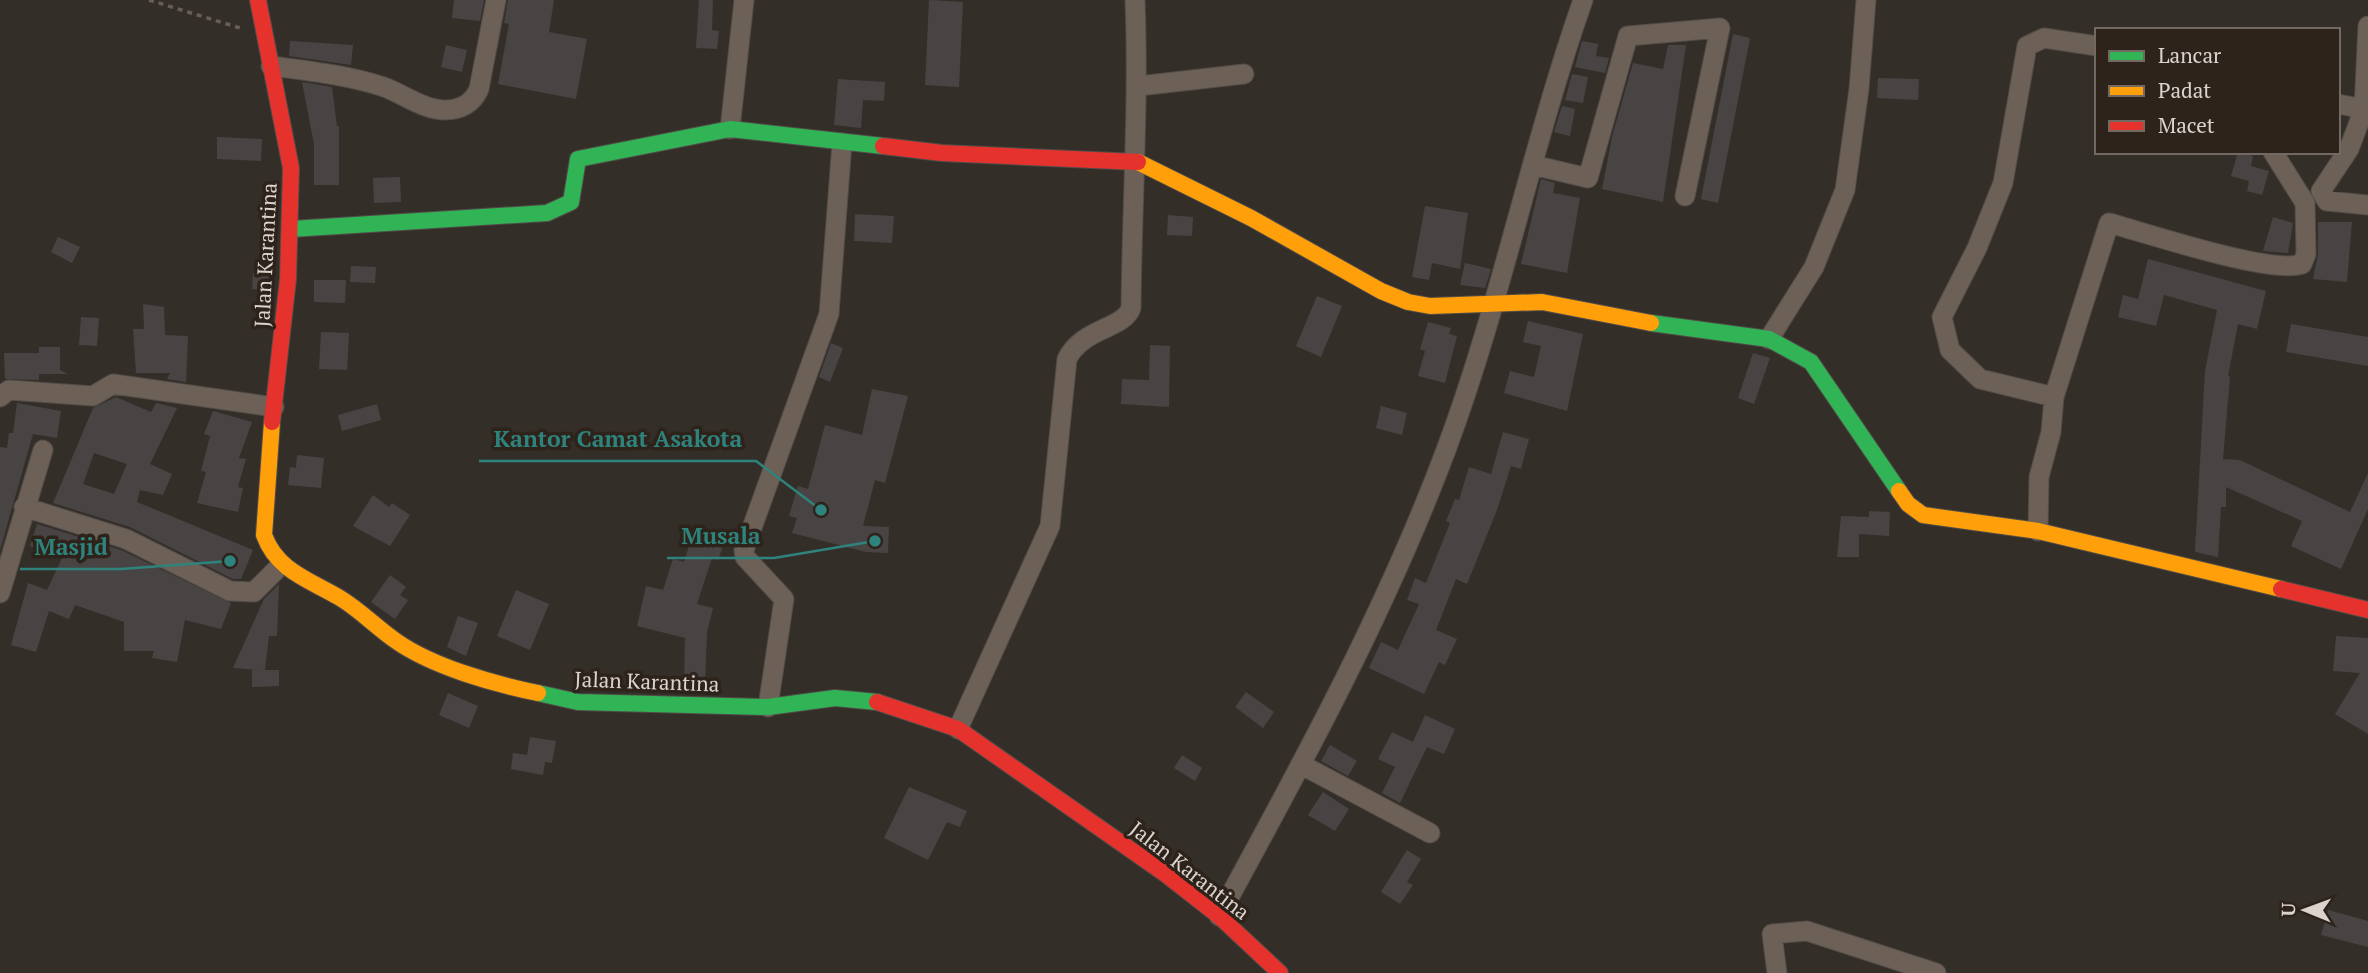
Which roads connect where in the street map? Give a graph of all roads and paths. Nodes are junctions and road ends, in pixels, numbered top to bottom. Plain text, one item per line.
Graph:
1 (149, 0) edge
2 (258, 0) edge
3 (496, 0) edge
4 (744, 0) edge
5 (1135, 0) edge
6 (1583, 0) edge
7 (1867, 0) edge
8 (2368, 26) edge
9 (251, 32) dead end
10 (2095, 46) edge
11 (271, 66) junction
12 (1244, 74) dead end
13 (1139, 86) junction
14 (2340, 104) edge
15 (2364, 109) junction
16 (730, 129) junction
17 (842, 143) junction
18 (2274, 154) edge
19 (1133, 159) junction
20 (1533, 165) junction
21 (2321, 191) junction
22 (1685, 196) dead end
23 (2305, 203) junction
24 (2368, 205) edge
25 (290, 229) junction
26 (1495, 306) junction
27 (1769, 340) junction
28 (0, 397) edge
29 (2054, 397) junction
30 (274, 407) junction
31 (43, 450) dead end
32 (24, 507) junction
33 (2038, 531) junction
34 (281, 565) junction
35 (0, 593) edge
36 (2368, 610) edge
37 (768, 707) junction
38 (958, 729) junction
39 (1302, 765) junction
40 (1430, 833) dead end
41 (1219, 916) junction
42 (1280, 973) edge
43 (1777, 973) edge
44 (1936, 973) edge

1 - 9 path
2 - 11 street, Jalan Karantina
3 - 11 street
4 - 16 street
5 - 13 street
6 - 20 street
7 - 27 street
8 - 15 street
10 - 29 street
11 - 25 street, Jalan Karantina
12 - 13 street
13 - 19 street
14 - 15 street
15 - 21 street
16 - 17 street
16 - 25 street
17 - 19 street
17 - 37 street
18 - 23 street
19 - 26 street
19 - 38 street
20 - 22 street
20 - 26 street
21 - 23 street
21 - 24 street
23 - 29 street
25 - 30 street, Jalan Karantina
26 - 27 street
26 - 39 street
27 - 33 street
28 - 30 street
29 - 33 street
30 - 34 street, Jalan Karantina
31 - 32 street
32 - 34 street
32 - 35 street
33 - 36 street
34 - 37 street, Jalan Karantina
37 - 38 street, Jalan Karantina
38 - 41 street, Jalan Karantina
39 - 40 street
39 - 41 street
41 - 42 street, Jalan Karantina
43 - 44 street

